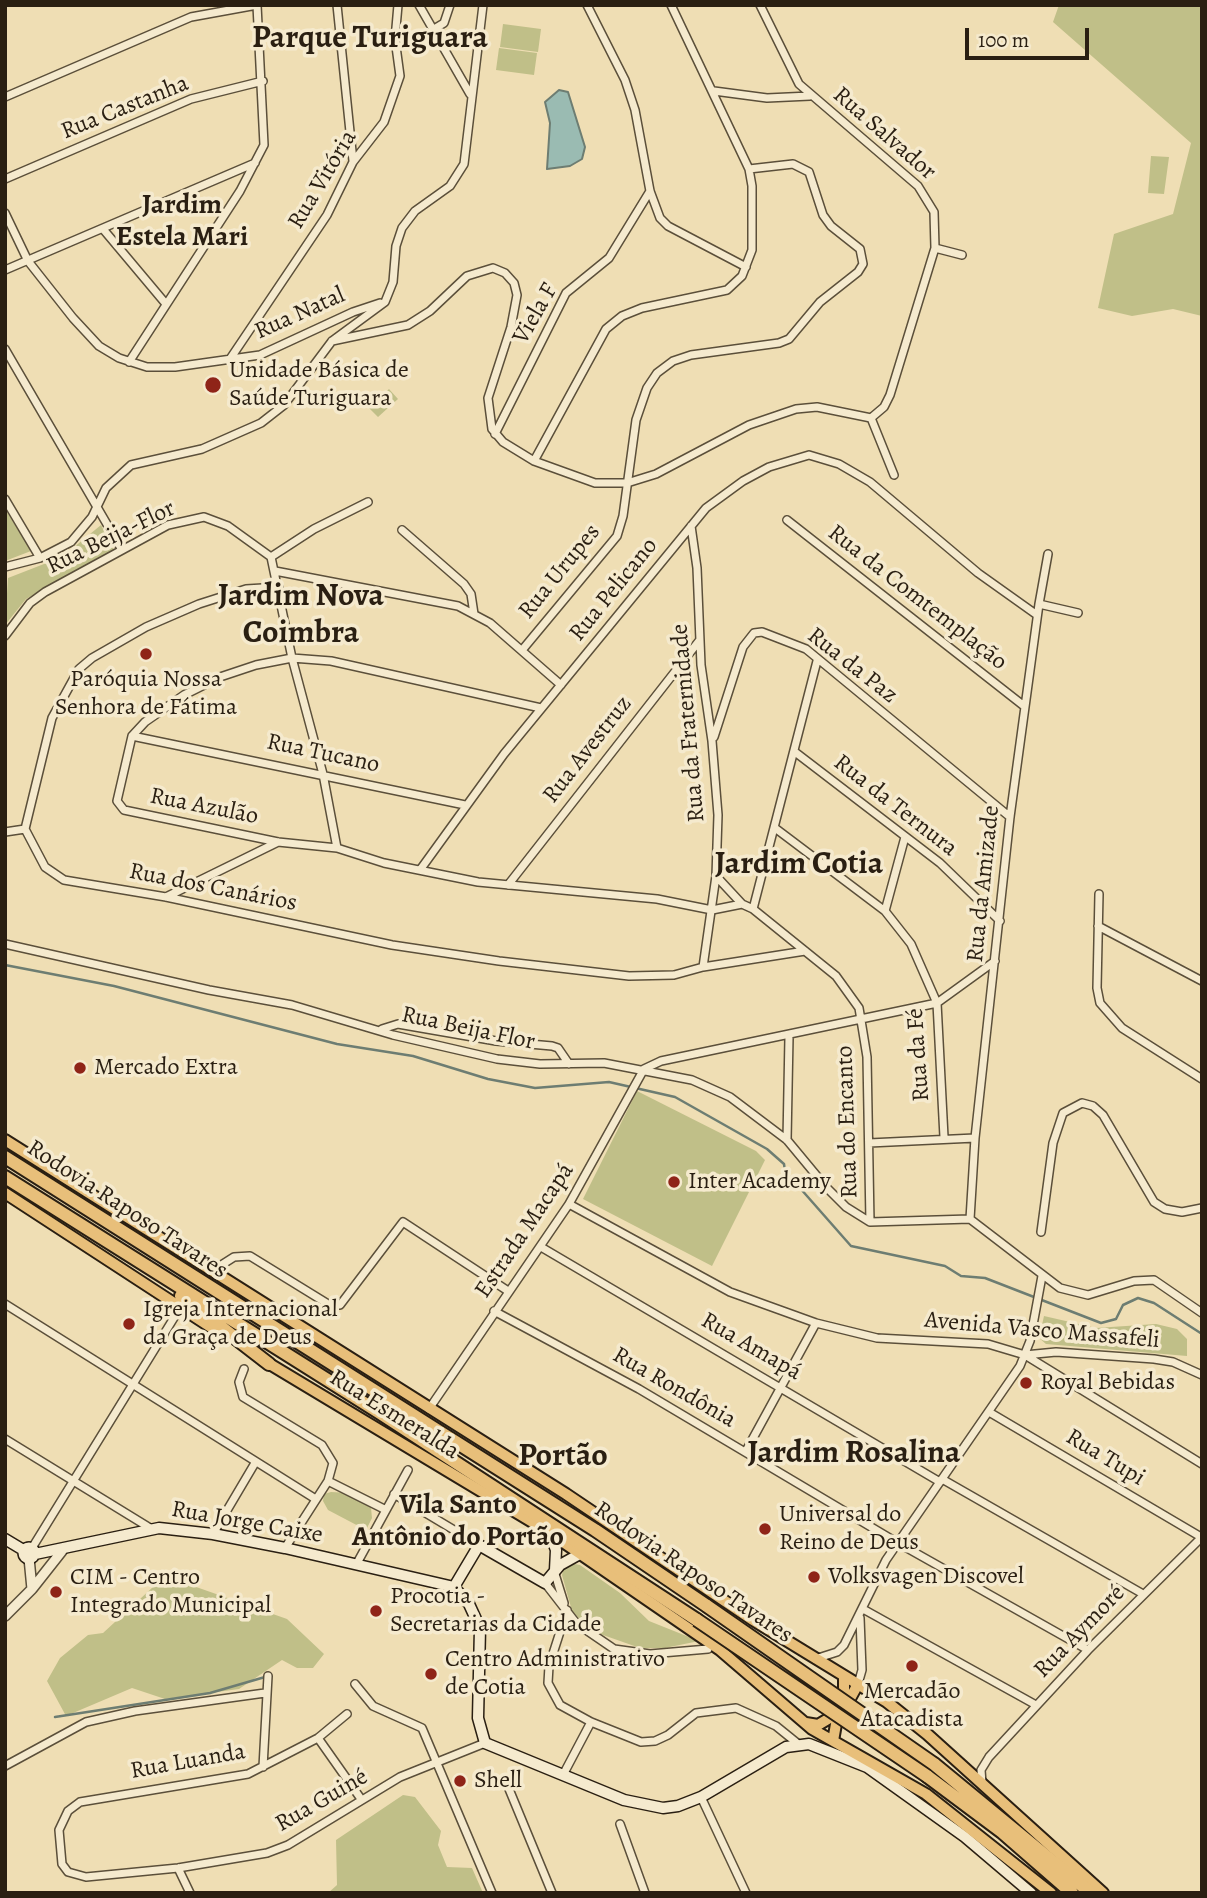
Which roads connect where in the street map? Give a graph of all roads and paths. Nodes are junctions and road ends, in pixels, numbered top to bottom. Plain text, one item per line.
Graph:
1 (257, 5) edge
2 (337, 5) edge
3 (398, 5) edge
4 (419, 5) edge
5 (450, 5) edge
6 (483, 5) edge
7 (587, 5) edge
8 (671, 5) edge
9 (760, 5) edge
10 (434, 29) junction
11 (263, 81) junction
12 (714, 92) junction
13 (470, 95) junction
14 (810, 96) junction
15 (5, 97) edge
16 (353, 162) junction
17 (255, 163) junction
18 (749, 169) junction
19 (5, 179) edge
20 (650, 191) junction
21 (5, 213) edge
22 (103, 229) junction
23 (936, 248) junction
24 (962, 255) dead end
25 (28, 261) junction
26 (746, 267) junction
27 (5, 270) edge
28 (385, 302) junction
29 (166, 304) junction
30 (332, 341) junction
31 (5, 349) edge
32 (230, 359) junction
33 (129, 362) junction
34 (871, 418) junction
35 (495, 434) junction
36 (534, 461) junction
37 (894, 475) dead end
38 (627, 483) junction
39 (5, 499) edge
40 (368, 502) dead end
41 (96, 507) junction
42 (787, 520) dead end
43 (691, 526) junction
44 (402, 530) dead end
45 (122, 550) junction
46 (1048, 554) dead end
47 (271, 557) junction
48 (40, 558) junction
49 (5, 567) edge
50 (275, 570) junction
51 (279, 587) junction
52 (1039, 604) junction
53 (1078, 613) dead end
54 (474, 614) junction
55 (1037, 615) junction
56 (5, 636) edge
57 (699, 641) junction
58 (523, 649) junction
59 (292, 658) junction
60 (681, 661) junction
61 (817, 661) junction
62 (701, 665) junction
63 (561, 685) junction
64 (1024, 706) junction
65 (541, 708) junction
66 (132, 736) junction
67 (712, 741) junction
68 (795, 752) junction
69 (323, 774) junction
70 (465, 805) junction
71 (1010, 817) junction
72 (775, 828) junction
73 (25, 829) junction
74 (5, 832) edge
75 (905, 837) junction
76 (278, 842) junction
77 (337, 848) junction
78 (420, 870) junction
79 (716, 876) junction
80 (508, 885) junction
81 (1099, 894) dead end
82 (166, 897) junction
83 (742, 904) junction
84 (753, 909) junction
85 (712, 910) junction
86 (885, 911) junction
87 (1000, 921) junction
88 (1098, 926) junction
89 (5, 944) edge
90 (805, 951) junction
91 (995, 961) junction
92 (703, 967) junction
93 (1202, 981) edge
94 (937, 1003) junction
95 (862, 1020) junction
96 (382, 1029) junction
97 (789, 1037) junction
98 (569, 1064) junction
99 (644, 1069) junction
100 (1202, 1079) edge
101 (944, 1137) junction
102 (975, 1138) junction
103 (5, 1140) edge
104 (787, 1140) junction
105 (869, 1143) junction
106 (5, 1157) edge
107 (5, 1177) edge
108 (5, 1193) edge
109 (569, 1204) junction
110 (1202, 1208) edge
111 (970, 1219) junction
112 (870, 1222) junction
113 (1041, 1233) dead end
114 (541, 1248) junction
115 (150, 1268) junction
116 (211, 1272) junction
117 (1042, 1276) junction
118 (508, 1291) junction
119 (8, 1306) edge
120 (180, 1308) junction
121 (494, 1311) junction
122 (1202, 1313) edge
123 (5, 1315) edge
124 (816, 1323) junction
125 (1025, 1354) junction
126 (269, 1364) junction
127 (244, 1369) dead end
128 (1202, 1375) edge
129 (134, 1383) junction
130 (780, 1385) junction
131 (429, 1409) junction
132 (989, 1412) junction
133 (5, 1439) edge
134 (746, 1451) junction
135 (255, 1463) junction
136 (1202, 1464) edge
137 (408, 1470) dead end
138 (73, 1480) junction
139 (941, 1480) junction
140 (328, 1481) junction
141 (394, 1494) junction
142 (314, 1498) junction
143 (384, 1509) junction
144 (150, 1528) junction
145 (213, 1534) junction
146 (550, 1534) junction
147 (1201, 1537) edge
148 (5, 1539) edge
149 (898, 1543) junction
150 (479, 1545) junction
151 (285, 1548) junction
152 (62, 1551) junction
153 (30, 1553) junction
154 (578, 1555) junction
155 (356, 1565) junction
156 (555, 1574) junction
157 (545, 1583) junction
158 (454, 1587) junction
159 (33, 1589) junction
160 (1143, 1594) junction
161 (567, 1610) junction
162 (861, 1613) junction
163 (5, 1616) edge
164 (708, 1649) dead end
165 (1088, 1650) junction
166 (815, 1659) junction
167 (268, 1676) dead end
168 (844, 1676) junction
169 (355, 1684) dead end
170 (858, 1684) junction
171 (872, 1692) junction
172 (265, 1693) junction
173 (850, 1699) junction
174 (1036, 1705) junction
175 (347, 1714) dead end
176 (591, 1722) junction
177 (803, 1722) junction
178 (318, 1738) junction
179 (833, 1741) junction
180 (485, 1743) junction
181 (797, 1744) junction
182 (989, 1757) junction
183 (434, 1761) junction
184 (962, 1765) junction
185 (5, 1766) edge
186 (263, 1767) junction
187 (562, 1775) junction
188 (982, 1786) junction
189 (509, 1789) dead end
190 (701, 1797) junction
191 (361, 1799) junction
192 (620, 1824) dead end
193 (59, 1853) joint
194 (178, 1868) junction
195 (190, 1893) edge
196 (492, 1893) edge
197 (552, 1893) edge
198 (645, 1893) edge
199 (746, 1893) edge
200 (1031, 1893) edge
201 (1051, 1893) edge
202 (1072, 1893) edge
203 (1091, 1893) edge
204 (1103, 1893) edge

1 - 11 street
1 - 15 street
2 - 16 street
3 - 16 street, Rua Vitória
4 - 10 street
5 - 10 street
6 - 13 street
7 - 20 street
8 - 12 street
9 - 14 street, Rua Salvador
10 - 13 street
11 - 17 street
11 - 19 street, Rua Castanha
12 - 14 street
12 - 18 street
13 - 28 street
14 - 23 street, Rua Salvador
16 - 32 street, Rua Vitória
17 - 22 street
17 - 29 street
18 - 26 street
18 - 38 street, Rua Urupes
20 - 26 street
20 - 35 street, Viela F
21 - 25 street
22 - 25 street
22 - 29 street
23 - 24 street
23 - 34 street, Rua Salvador
25 - 27 street
25 - 33 street
26 - 36 street
28 - 30 street
28 - 32 street, Rua Natal
29 - 33 street
30 - 35 street
30 - 41 street
31 - 41 street
32 - 33 street, Rua Natal
34 - 37 street
34 - 38 street
35 - 36 street
36 - 38 street
38 - 58 street, Rua Urupes
39 - 48 street
40 - 47 street
41 - 45 street
41 - 48 street
42 - 64 street, Rua da Comtemplação
43 - 55 street, Rua Pelicano
43 - 57 street, Rua da Fraternidade
43 - 63 street, Rua Pelicano
44 - 54 street
45 - 47 street, Rua Beija-Flor
45 - 56 street, Rua Beija-Flor
46 - 52 street, Rua da Amizade
47 - 50 street
48 - 49 street
50 - 51 street
50 - 54 street
51 - 59 street
51 - 73 street
52 - 53 street
52 - 55 street, Rua da Amizade
54 - 58 street
55 - 64 street, Rua da Amizade
57 - 60 street, Rua Avestruz
57 - 62 street, Rua da Fraternidade
58 - 63 street
59 - 65 street
59 - 66 street
59 - 69 street
60 - 62 street
60 - 80 street, Rua Avestruz
61 - 67 street, Rua da Paz
61 - 68 street
61 - 71 street, Rua da Paz
62 - 67 street, Rua da Fraternidade
63 - 65 street, Rua Pelicano
64 - 71 street, Rua da Amizade
65 - 70 street, Rua Pelicano
66 - 69 street, Rua Tucano
66 - 76 street, Rua Azulão
67 - 79 street, Rua da Fraternidade
68 - 72 street
68 - 75 street, Rua da Ternura
69 - 70 street, Rua Tucano
69 - 77 street
70 - 78 street, Rua Pelicano
71 - 87 street, Rua da Amizade
72 - 84 street
72 - 86 street, Rua da Fé
73 - 74 street
73 - 82 street, Rua dos Canários
75 - 86 street
75 - 87 street, Rua da Ternura
76 - 77 street, Rua Azulão
76 - 82 street
77 - 78 street, Rua Azulão
78 - 80 street, Rua Azulão
79 - 83 street
79 - 85 street, Rua da Fraternidade
80 - 85 street, Rua Azulão
81 - 88 street
82 - 92 street, Rua dos Canários
83 - 84 street
83 - 85 street, Rua Azulão
84 - 90 street
85 - 92 street, Rua da Fraternidade
86 - 94 street, Rua da Fé
87 - 91 street, Rua da Amizade
88 - 93 street
88 - 100 street
89 - 96 street, Rua Beija Flor
90 - 92 street, Rua dos Canários
90 - 95 street
91 - 94 street, Rua Beija Flor
91 - 102 street, Rua da Amizade
94 - 95 street, Rua Beija Flor
94 - 101 street, Rua da Fé
95 - 97 street, Rua Beija Flor
95 - 105 street, Rua do Encanto
96 - 98 street, Rua Beija Flor
96 - 98 street
97 - 99 street, Rua Beija Flor
97 - 104 street
98 - 99 street, Rua Beija Flor
99 - 104 street
99 - 109 street, Estrada Macapá
101 - 102 street
101 - 105 street
102 - 111 street, Rua da Amizade
103 - 116 highway
104 - 112 street
105 - 112 street, Rua do Encanto
106 - 203 highway, Rodovia Raposo Tavares, bridge
107 - 115 highway, Rodovia Raposo Tavares
108 - 120 highway, Rua Esmeralda
109 - 114 street, Estrada Macapá
109 - 124 street, Avenida Vasco Massafeli
110 - 113 street
111 - 112 street
111 - 117 street
114 - 118 street, Estrada Macapá
114 - 130 street, Rua Amapá
115 - 126 highway
115 - 202 highway, Rodovia Raposo Tavares, bridge
116 - 118 street
116 - 131 highway
117 - 122 street
117 - 125 street
118 - 121 street, Estrada Macapá
119 - 123 street
119 - 129 street
120 - 126 highway, Rua Esmeralda
120 - 129 street
121 - 131 street, Estrada Macapá
121 - 134 street, Rua Rondônia
124 - 125 street, Avenida Vasco Massafeli
124 - 130 street
125 - 128 street, Avenida Vasco Massafeli
125 - 132 street
125 - 136 street
126 - 146 highway, Rua Esmeralda
127 - 140 street
129 - 135 street
129 - 138 street
130 - 134 street
130 - 139 street, Rua Amapá
131 - 166 highway
132 - 139 street
132 - 147 street, Rua Tupi
133 - 138 street
134 - 149 street, Rua Rondônia
135 - 142 street
135 - 145 street
137 - 141 street
138 - 144 street
138 - 153 street
139 - 149 street
139 - 160 street, Rua Amapá
140 - 142 street
140 - 143 street
141 - 143 street
141 - 150 street
142 - 151 street
143 - 155 street
144 - 145 main road, Rua Jorge Caixe
144 - 152 main road, Rua Jorge Caixe
145 - 151 main road, Rua Jorge Caixe
146 - 154 highway, Rua Esmeralda
146 - 156 main road
147 - 160 street, Rua Aymoré
148 - 153 main road
149 - 162 street
149 - 165 street, Rua Rondônia
150 - 157 main road
150 - 158 main road
151 - 155 main road, Rua Jorge Caixe
152 - 153 main road, Rua Jorge Caixe
152 - 159 street
153 - 159 street
154 - 156 main road
154 - 177 highway, Rua Esmeralda
155 - 158 main road, Rua Jorge Caixe
156 - 157 main road
156 - 161 street
157 - 161 street
158 - 180 main road
159 - 163 street
160 - 165 street, Rua Aymoré
161 - 164 street
161 - 176 street
162 - 166 street
162 - 170 street
162 - 174 street
165 - 174 street, Rua Aymoré
166 - 168 highway
167 - 172 street
168 - 170 highway
168 - 177 highway
169 - 183 street
170 - 171 highway
170 - 173 highway
171 - 173 highway
171 - 184 highway
172 - 185 street
172 - 186 street
173 - 179 highway
174 - 182 street, Rua Aymoré
175 - 178 street, Rua Luanda
176 - 181 street
176 - 187 street
177 - 179 highway, Rua Esmeralda
178 - 186 street, Rua Luanda
178 - 191 street
179 - 201 highway, Rua Esmeralda
180 - 183 street, Rua Guiné
180 - 187 main road
181 - 190 main road
181 - 200 main road
182 - 184 street
182 - 188 street
183 - 191 street, Rua Guiné
183 - 196 street
184 - 188 highway
186 - 193 street, Rua Luanda
187 - 190 main road
188 - 204 highway
189 - 197 street
190 - 199 street
191 - 194 street, Rua Guiné
192 - 198 street
193 - 194 street, Rua Guiné
194 - 195 street

